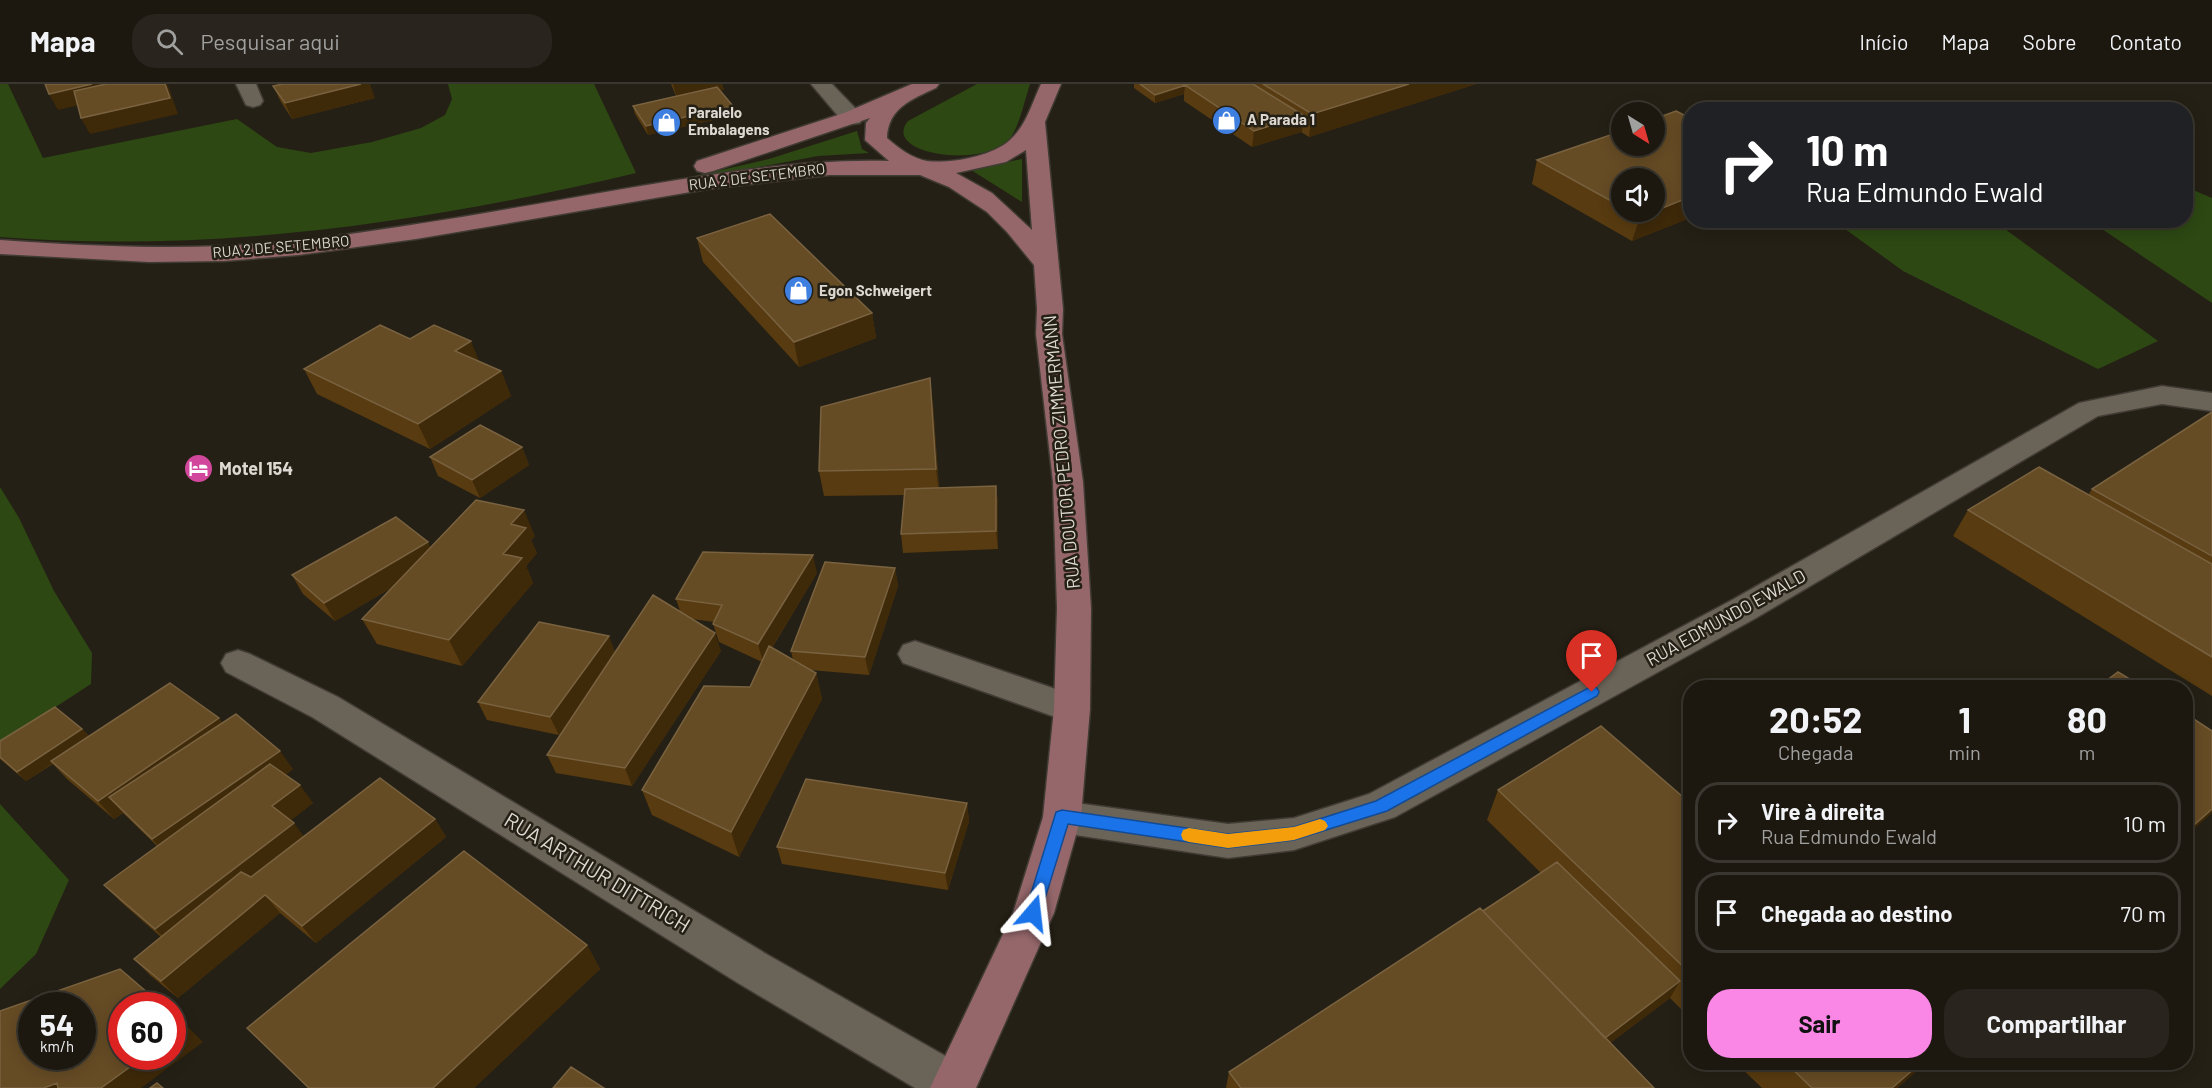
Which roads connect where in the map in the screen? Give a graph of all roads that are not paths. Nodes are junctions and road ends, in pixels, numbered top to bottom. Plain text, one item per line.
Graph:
1 (821, 84) edge
2 (929, 84) edge
3 (1051, 84) edge
4 (897, 100) junction
5 (852, 118) junction
6 (1035, 123) junction
7 (921, 168) junction
8 (559, 208) junction
9 (0, 247) edge
10 (1045, 263) junction
11 (2209, 401) edge
12 (915, 654) dead end
13 (238, 663) dead end
14 (1072, 709) junction
15 (1062, 817) junction
16 (953, 1087) edge

1 - 5 street
2 - 4 main road, RUA 2 DE SETEMBRO
3 - 6 main road
4 - 5 main road, RUA 2 DE SETEMBRO
4 - 7 main road
5 - 8 main road, RUA 2 DE SETEMBRO
6 - 7 main road, RUA 2 DE SETEMBRO
6 - 10 main road, RUA DOUTOR PEDRO ZIMMERMANN
7 - 8 main road, RUA 2 DE SETEMBRO
7 - 10 main road
8 - 9 main road, RUA 2 DE SETEMBRO
10 - 14 main road, RUA DOUTOR PEDRO ZIMMERMANN
11 - 15 street, RUA EDMUNDO EWALD
12 - 14 street
13 - 16 street, RUA ARTHUR DITTRICH
14 - 15 main road, RUA DOUTOR PEDRO ZIMMERMANN
15 - 16 main road, RUA DOUTOR PEDRO ZIMMERMANN

